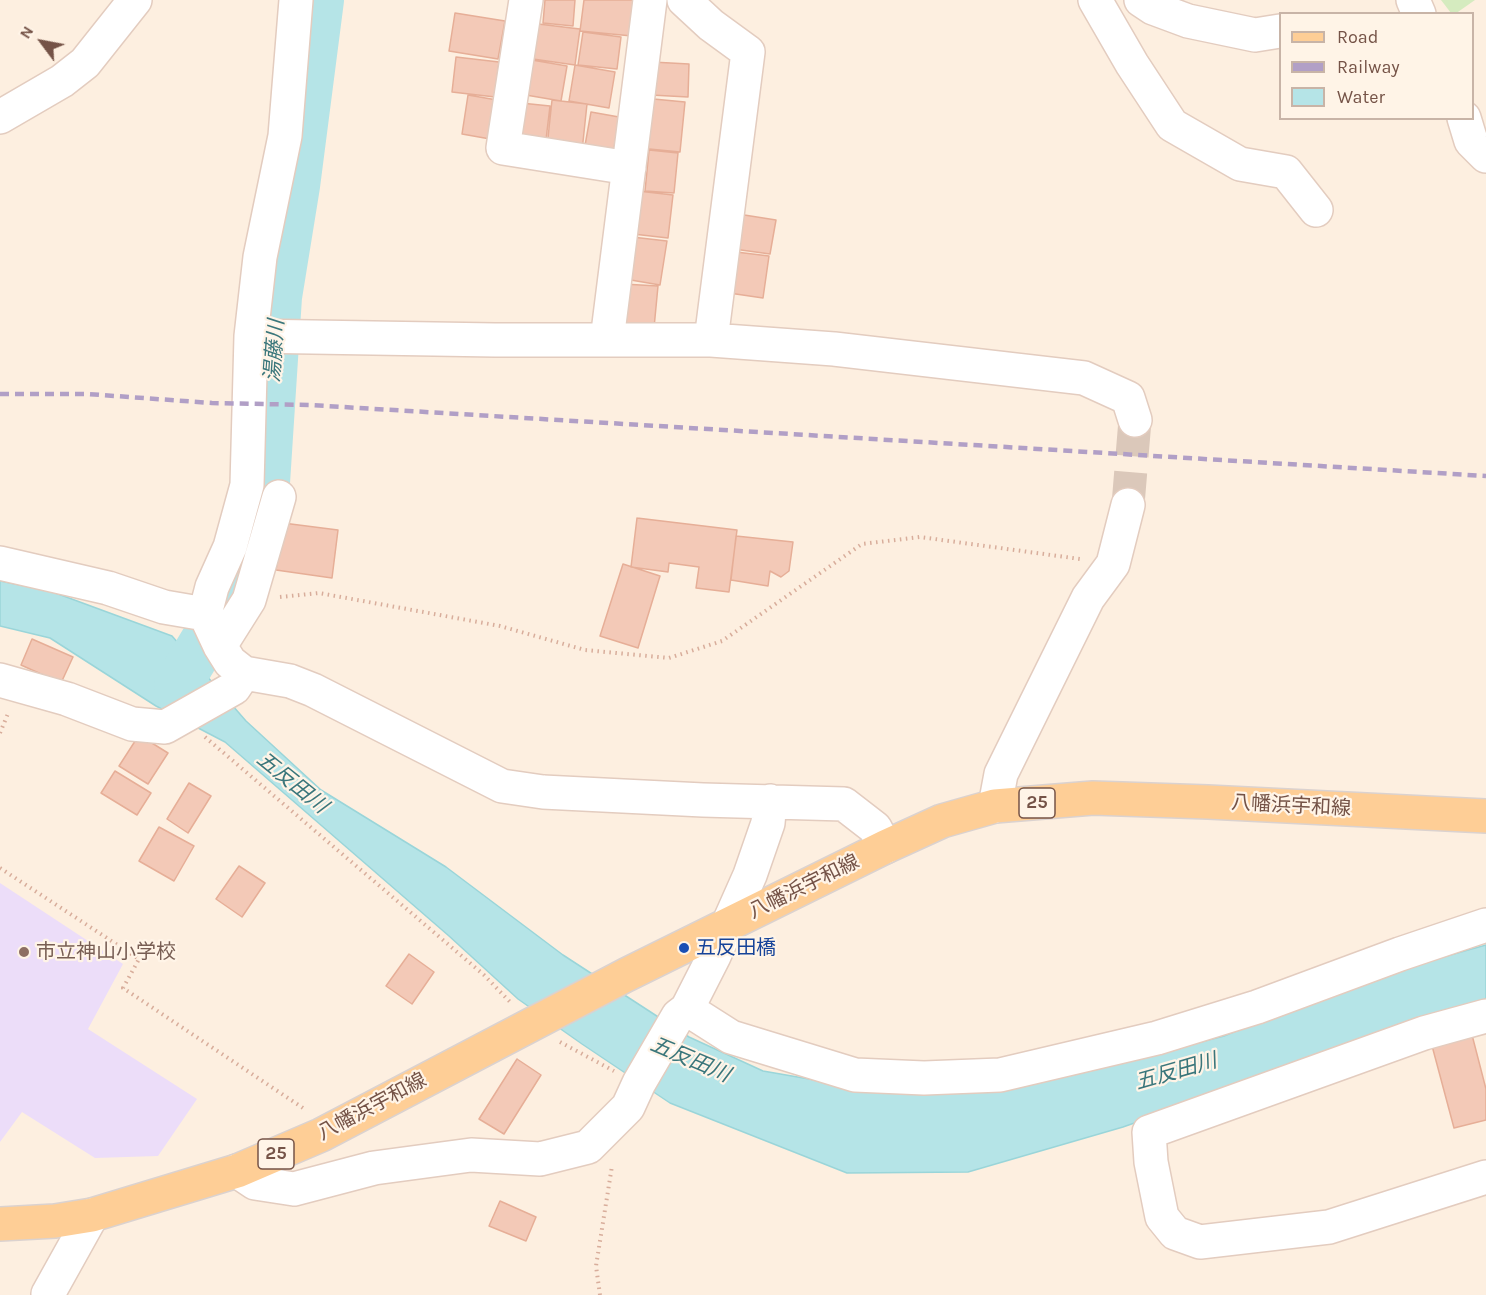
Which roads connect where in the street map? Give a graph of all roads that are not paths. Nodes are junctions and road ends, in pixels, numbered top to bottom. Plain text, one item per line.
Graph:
1 (135, 0) edge
2 (296, 0) edge
3 (526, 0) edge
4 (650, 0) edge
5 (684, 0) edge
6 (1095, 0) edge
7 (1141, 0) edge
8 (1279, 31) edge
9 (0, 117) edge
10 (1465, 120) edge
11 (1486, 156) edge
12 (629, 168) junction
13 (1316, 210) dead end
14 (267, 337) junction
15 (607, 340) junction
16 (711, 340) junction
17 (1135, 420) tunnel mouth
18 (279, 497) dead end
19 (1128, 505) tunnel mouth
20 (0, 563) edge
21 (213, 630) junction
22 (0, 680) edge
23 (239, 681) junction
24 (770, 801) junction
25 (995, 806) junction
26 (1486, 816) edge
27 (885, 847) junction
28 (1486, 925) edge
29 (726, 926) junction
30 (683, 1013) junction
31 (1486, 1016) edge
32 (237, 1171) junction
33 (1486, 1177) edge
34 (92, 1215) junction
35 (0, 1224) edge
36 (50, 1295) edge

1 - 9 street
2 - 14 street
3 - 12 street
4 - 12 street
5 - 16 street
6 - 13 street
7 - 8 street
10 - 11 street
12 - 15 street
14 - 15 street
14 - 21 street
15 - 16 street
16 - 17 street
18 - 21 street
19 - 25 street
20 - 21 street
21 - 23 street
22 - 23 street
23 - 24 street
24 - 27 street
24 - 29 street
25 - 26 main road, 八幡浜宇和線 / 25
25 - 27 main road, 八幡浜宇和線 / 25
27 - 29 main road, 八幡浜宇和線 / 25
28 - 30 street
29 - 30 street
29 - 32 main road, 八幡浜宇和線 / 25
30 - 32 street
31 - 33 street
32 - 34 main road, 八幡浜宇和線 / 25
34 - 35 main road, 八幡浜宇和線 / 25
34 - 36 street

